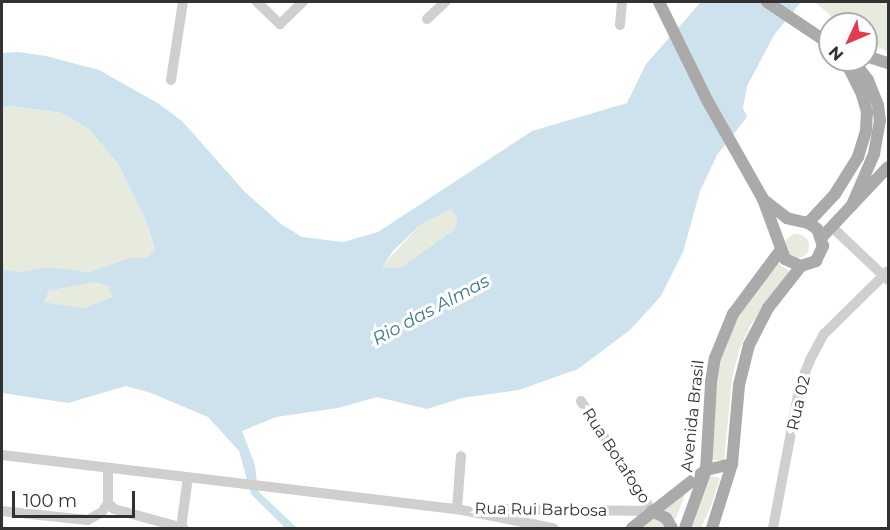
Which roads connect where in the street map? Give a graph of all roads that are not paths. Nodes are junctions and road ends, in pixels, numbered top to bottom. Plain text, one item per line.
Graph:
1 (183, 2) edge
2 (256, 2) edge
3 (303, 2) edge
4 (445, 2) edge
5 (622, 2) edge
6 (659, 2) edge
7 (767, 2) edge
8 (427, 19) dead end
9 (620, 25) dead end
10 (818, 36) edge
11 (851, 72) edge
12 (862, 72) edge
13 (171, 80) dead end
14 (888, 167) edge
15 (761, 196) junction
16 (852, 205) junction
17 (805, 223) junction
18 (832, 227) junction
19 (822, 237) junction
20 (779, 248) junction
21 (801, 266) junction
22 (887, 275) edge
23 (581, 401) dead end
24 (2, 455) edge
25 (461, 456) dead end
26 (732, 464) junction
27 (108, 469) junction
28 (706, 470) junction
29 (188, 477) junction
30 (111, 506) junction
31 (457, 509) junction
32 (2, 511) edge
33 (652, 511) junction
34 (182, 528) edge
35 (553, 528) edge
36 (632, 528) edge
37 (672, 528) edge
38 (685, 528) edge
39 (712, 528) edge
40 (773, 528) edge

1 - 13 street
2 - 3 street
4 - 8 street
5 - 9 street
6 - 15 main road
7 - 10 main road
11 - 17 main road
12 - 16 main road
14 - 16 main road
15 - 17 main road
15 - 20 main road
16 - 18 main road
17 - 19 main road
17 - 20 main road
18 - 19 main road
18 - 22 street
19 - 21 main road
20 - 21 main road
20 - 28 main road, Avenida Brasil
21 - 26 main road
22 - 40 street, Rua 02
23 - 33 street, Rua Botafogo
24 - 27 street
25 - 31 street
26 - 28 main road
26 - 39 main road
27 - 29 street
27 - 30 street
28 - 33 main road
28 - 38 main road, Avenida Brasil
29 - 31 street
29 - 34 street
30 - 32 street
30 - 34 street
31 - 33 street, Rua Rui Barbosa
31 - 35 street, Rua Rui Barbosa
33 - 36 main road
33 - 37 main road

